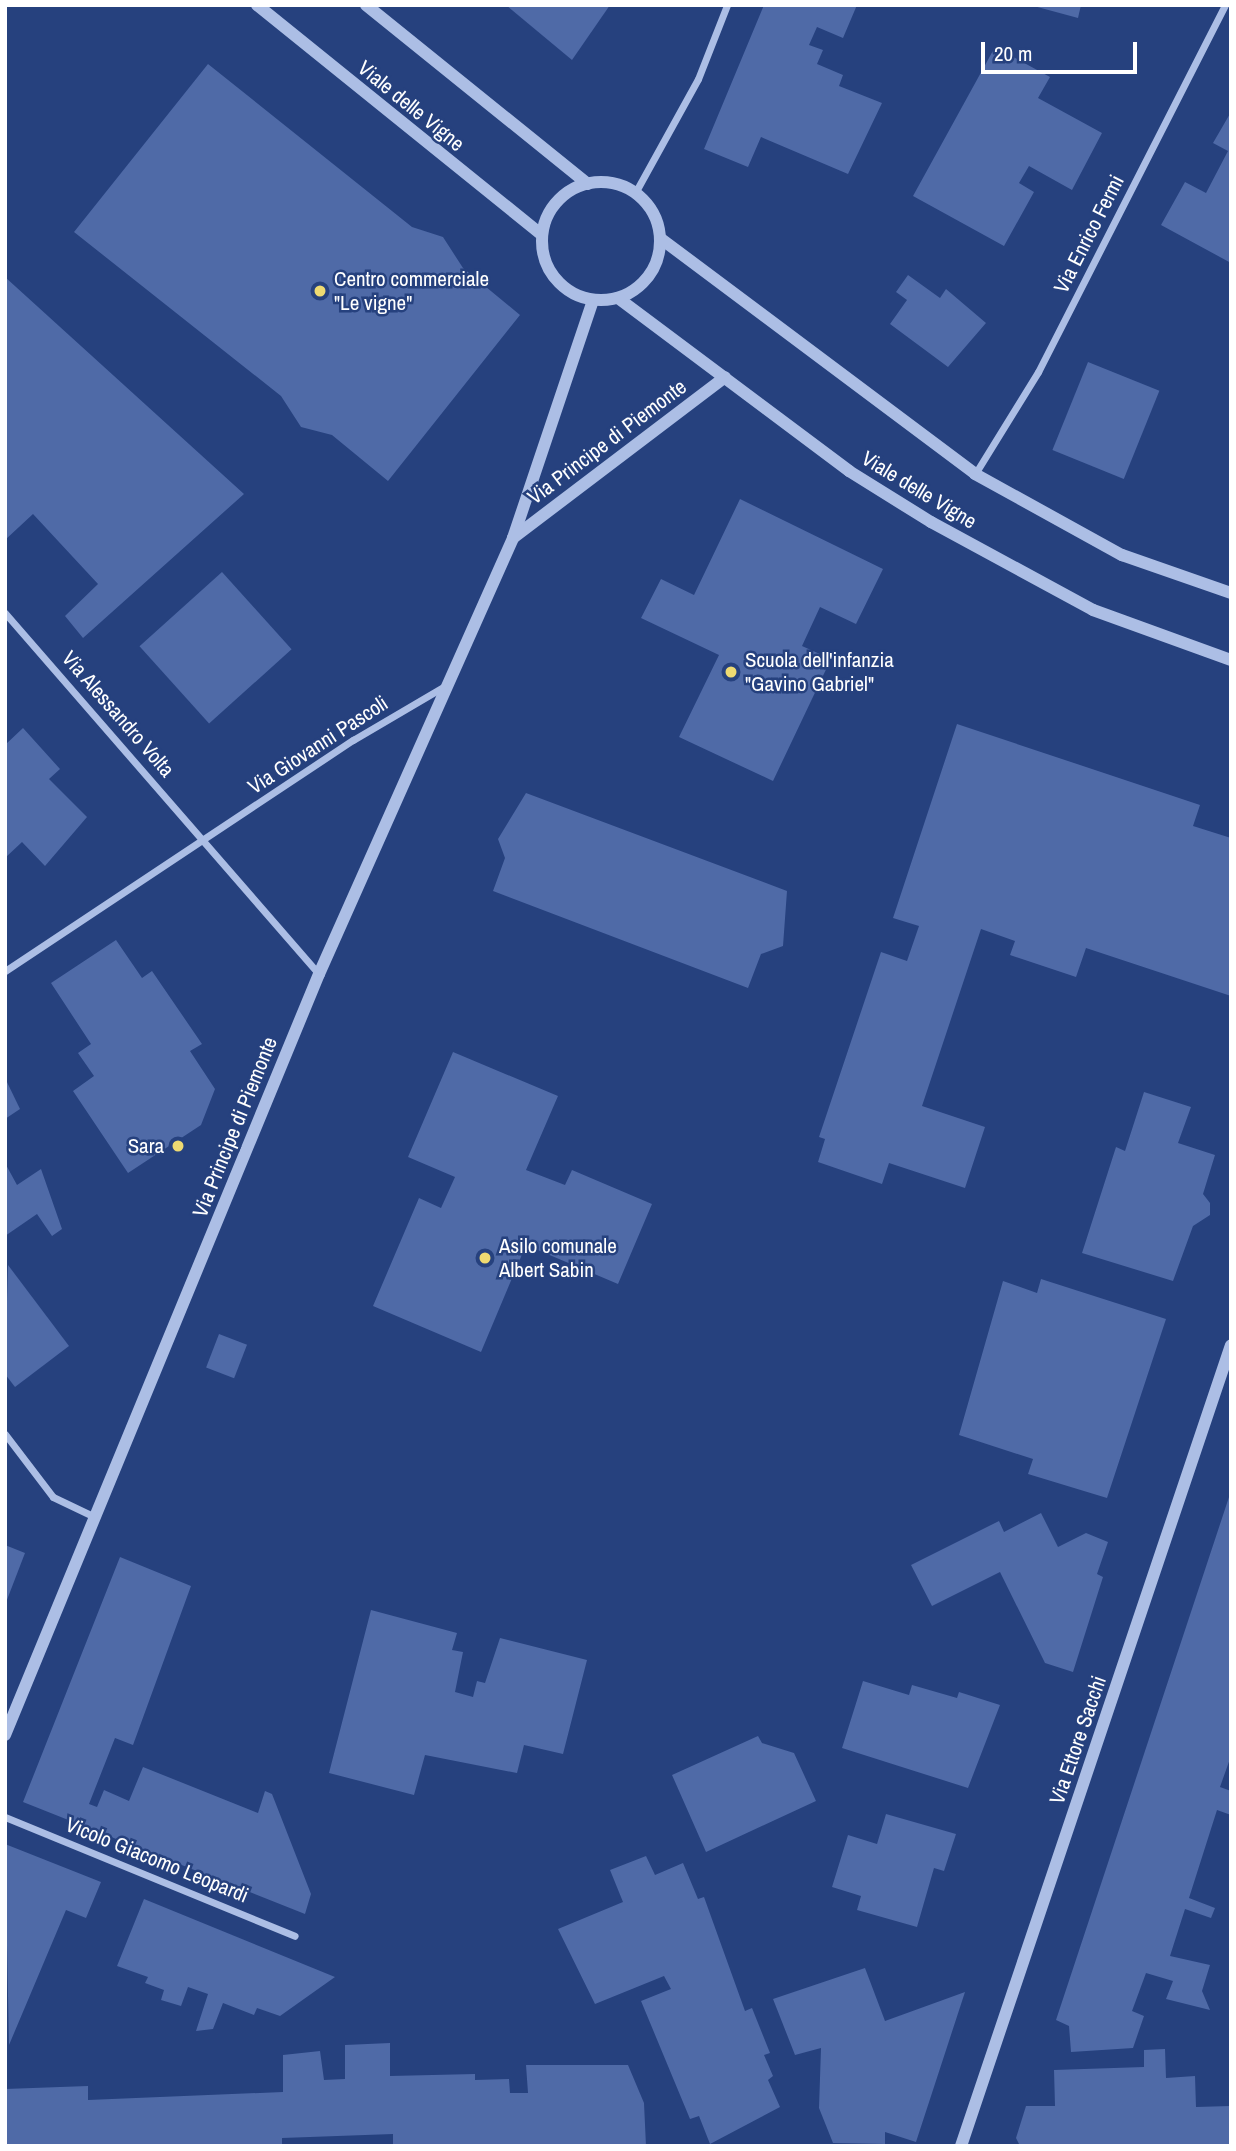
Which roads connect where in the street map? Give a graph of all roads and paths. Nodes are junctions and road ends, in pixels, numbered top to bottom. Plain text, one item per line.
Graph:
1 (257, 5) edge
2 (366, 5) edge
3 (727, 5) edge
4 (1225, 5) edge
5 (588, 184) junction
6 (635, 193) junction
7 (542, 235) junction
8 (660, 238) junction
9 (618, 298) junction
10 (593, 300) junction
11 (725, 377) junction
12 (975, 474) junction
13 (513, 538) junction
14 (1231, 593) edge
15 (5, 613) edge
16 (1231, 660) edge
17 (451, 683) junction
18 (205, 839) junction
19 (5, 971) edge
20 (319, 974) junction
21 (1231, 1345) edge
22 (5, 1434) edge
23 (95, 1517) junction
24 (5, 1735) edge
25 (5, 1817) edge
26 (295, 1936) dead end
27 (961, 2146) edge

1 - 7 street, Viale delle Vigne
2 - 5 street
3 - 6 street
4 - 12 street, Via Enrico Fermi
5 - 6 street
5 - 7 street
6 - 8 street
7 - 10 street
8 - 9 street
8 - 12 street, Viale delle Vigne
9 - 10 street
9 - 11 street, Viale delle Vigne
10 - 13 street, Via Principe di Piemonte
11 - 13 street, Via Principe di Piemonte
11 - 16 street, Viale delle Vigne
12 - 14 street, Viale delle Vigne
13 - 17 street, Via Principe di Piemonte
15 - 18 street, Via Alessandro Volta
17 - 18 street, Via Giovanni Pascoli
17 - 20 street, Via Principe di Piemonte
18 - 19 street, Via Giovanni Pascoli
18 - 20 street
20 - 23 street, Via Principe di Piemonte
21 - 27 street, Via Ettore Sacchi
22 - 23 street
23 - 24 street, Via Principe di Piemonte
25 - 26 street, Vicolo Giacomo Leopardi

